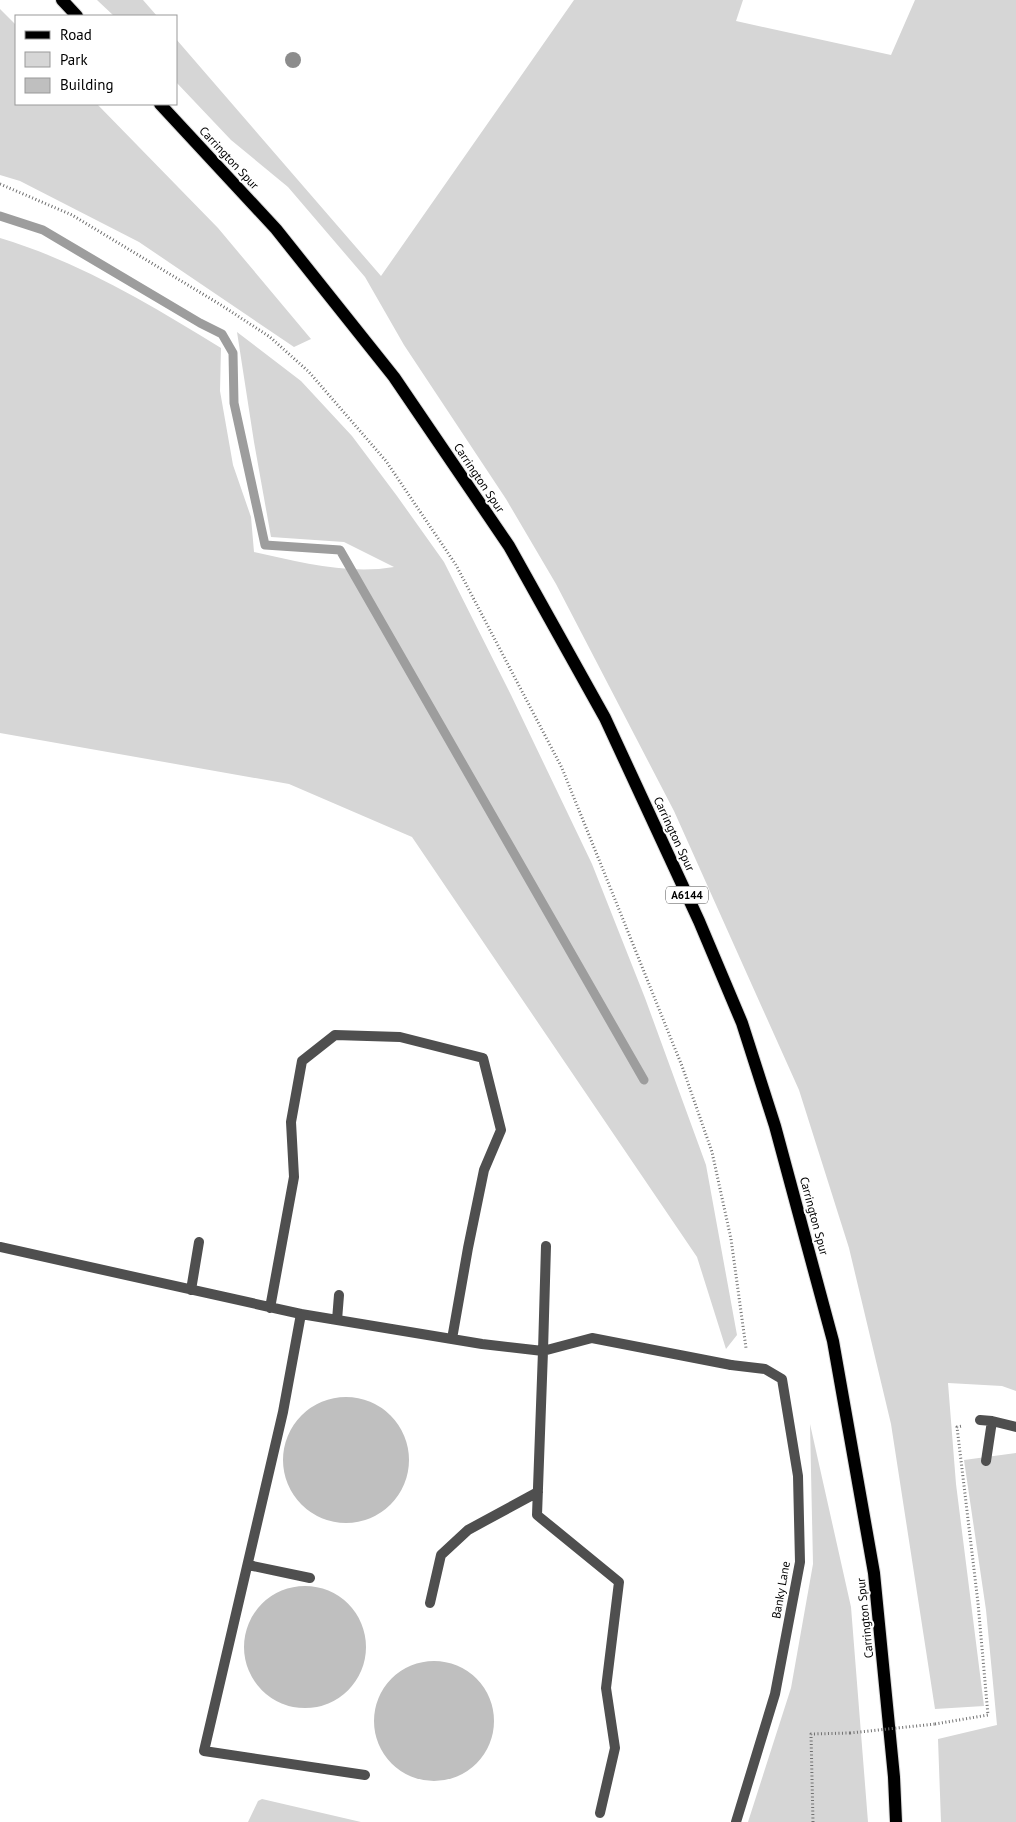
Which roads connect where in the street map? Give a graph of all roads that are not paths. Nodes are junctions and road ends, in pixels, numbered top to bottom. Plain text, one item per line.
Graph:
1 (62, 0) edge
2 (76, 15) edge
3 (161, 105) edge
4 (199, 1242) dead end
5 (546, 1246) dead end
6 (0, 1247) edge
7 (191, 1290) junction
8 (339, 1295) dead end
9 (270, 1308) junction
10 (301, 1314) junction
11 (336, 1320) junction
12 (452, 1339) junction
13 (543, 1351) junction
14 (980, 1420) road end
15 (992, 1421) junction
16 (1016, 1427) edge
17 (986, 1462) dead end
18 (538, 1492) junction
19 (248, 1565) junction
20 (310, 1578) dead end
21 (430, 1603) dead end
22 (365, 1775) dead end
23 (600, 1813) dead end
24 (736, 1822) edge
25 (896, 1822) edge

1 - 2 main road
3 - 25 main road, Carrington Spur / A6144
4 - 7 street
5 - 13 street
6 - 7 street
7 - 9 street
8 - 11 street
9 - 10 street
9 - 12 street
10 - 11 street
10 - 19 street
11 - 12 street
12 - 13 street
13 - 18 street
13 - 24 street, Banky Lane
14 - 15 street
15 - 16 street
15 - 17 street
18 - 21 street
18 - 23 street
19 - 20 street
19 - 22 street

